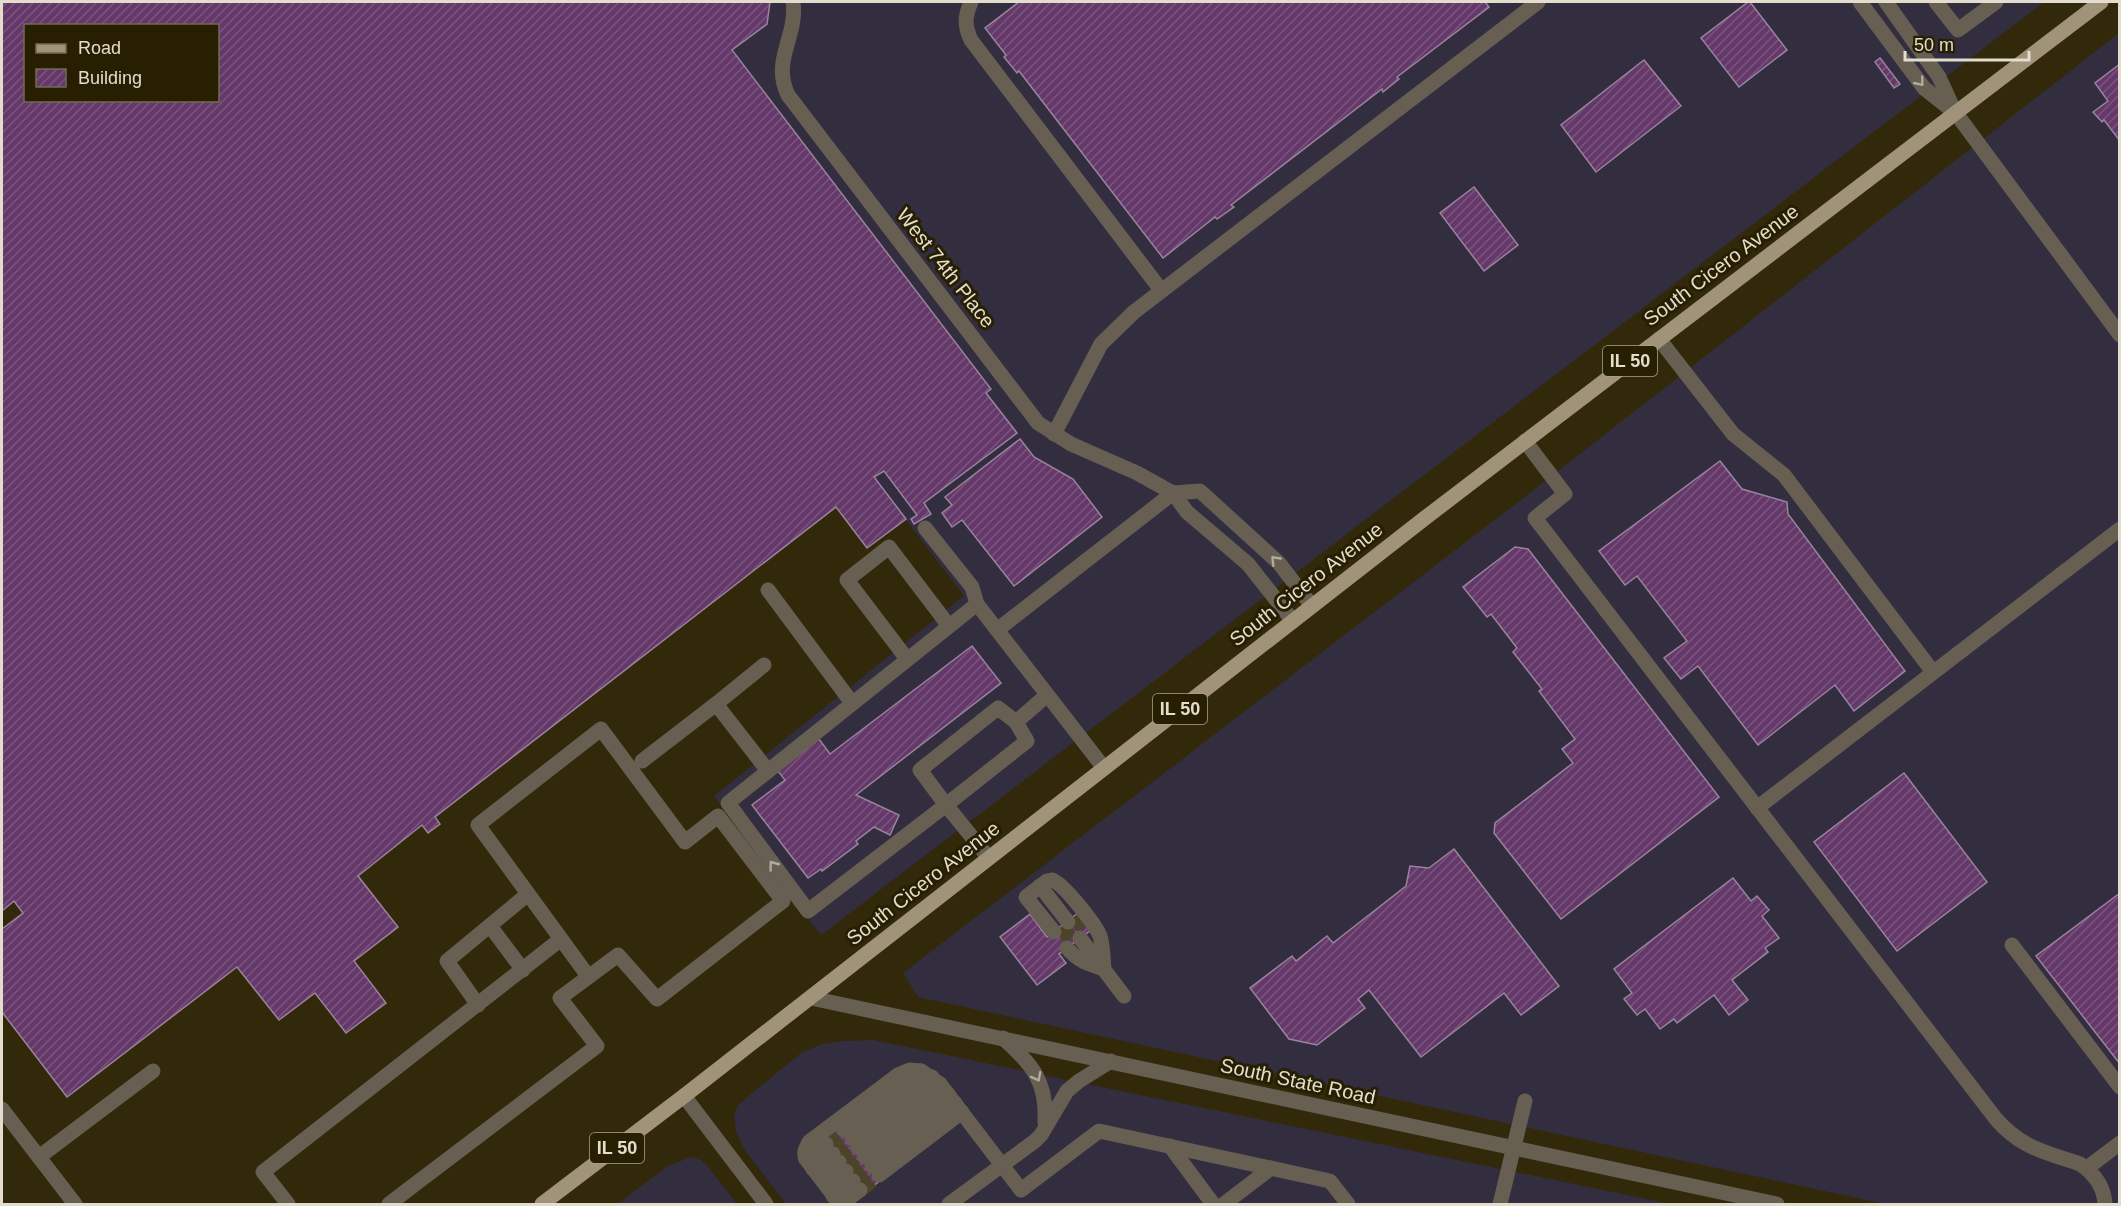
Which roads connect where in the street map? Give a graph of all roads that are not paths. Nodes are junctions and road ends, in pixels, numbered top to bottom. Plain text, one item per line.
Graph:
1 (793, 2) edge
2 (971, 2) edge
3 (1860, 2) edge
4 (1886, 2) edge
5 (1937, 2) edge
6 (1996, 2) edge
7 (2101, 2) edge
8 (1529, 4) edge
9 (1955, 112) junction
10 (1161, 290) junction
11 (2120, 335) edge
12 (1659, 339) junction
13 (1054, 434) junction
14 (1525, 441) junction
15 (1173, 493) junction
16 (925, 528) dead end
17 (2120, 529) edge
18 (768, 590) dead end
19 (977, 604) junction
20 (1312, 606) junction
21 (1293, 621) junction
22 (949, 626) junction
23 (997, 630) junction
24 (907, 659) junction
25 (764, 665) dead end
26 (1933, 672) junction
27 (1047, 695) junction
28 (852, 703) junction
29 (716, 704) junction
30 (1016, 722) junction
31 (642, 761) dead end
32 (1104, 768) junction
33 (768, 771) junction
34 (946, 805) junction
35 (1757, 808) junction
36 (989, 858) junction
37 (1037, 889) junction
38 (528, 894) junction
39 (490, 926) junction
40 (561, 939) junction
41 (2012, 945) dead end
42 (1099, 962) junction
43 (523, 970) junction
44 (588, 976) junction
45 (1124, 996) dead end
46 (811, 998) junction
47 (478, 1005) junction
48 (1003, 1038) junction
49 (1111, 1061) junction
50 (153, 1071) dead end
51 (2120, 1087) edge
52 (943, 1090) junction
53 (684, 1096) junction
54 (1526, 1101) dead end
55 (2, 1108) edge
56 (1045, 1128) junction
57 (2120, 1143) edge
58 (1170, 1146) junction
59 (1514, 1148) junction
60 (862, 1153) junction
61 (39, 1157) junction
62 (1002, 1165) junction
63 (843, 1167) junction
64 (1271, 1168) junction
65 (2087, 1168) junction
66 (826, 1185) edge
67 (1760, 1203) edge
68 (75, 1204) edge
69 (288, 1204) edge
70 (388, 1204) edge
71 (542, 1204) edge
72 (766, 1204) edge
73 (950, 1204) edge
74 (1214, 1204) edge
75 (1224, 1204) edge
76 (1348, 1204) edge
77 (1500, 1204) edge
78 (1777, 1204) edge
79 (2105, 1204) edge

1 - 13 street, West 74th Place
2 - 10 street
3 -> 9 street
4 - 9 street
5 - 6 street
7 - 9 main road, South Cicero Avenue / IL 50
8 - 10 street
9 - 11 street
9 - 12 main road, South Cicero Avenue / IL 50
10 - 13 street
12 - 14 main road, South Cicero Avenue / IL 50
12 - 26 street
13 - 15 street, West 74th Place
14 - 20 main road, South Cicero Avenue / IL 50
14 - 35 street
20 -> 15 street, West 74th Place
15 - 21 street, West 74th Place
15 - 23 street
16 - 19 street
17 - 26 street
18 - 28 street
19 - 22 street
19 - 23 street
20 - 21 main road, South Cicero Avenue / IL 50
21 - 32 main road, South Cicero Avenue / IL 50
22 - 24 street
22 - 24 street
23 - 27 street
24 - 28 street
25 - 29 street
26 - 35 street
27 - 30 street
27 - 32 street
28 - 33 street
29 - 31 street
29 - 33 street
30 - 34 street
30 - 34 street
32 - 36 main road, South Cicero Avenue / IL 50
34 -> 33 street
34 - 36 street
35 - 65 street
36 - 46 main road, South Cicero Avenue / IL 50
37 - 37 street
37 - 42 street
38 - 39 street
38 - 40 street
38 - 44 street
39 - 43 street
39 - 47 street
40 - 43 street
40 - 44 street
41 - 51 street
42 - 42 street
42 - 45 street
43 - 47 street
44 - 70 street
46 - 48 street, South State Road
46 - 53 main road, South Cicero Avenue / IL 50
47 - 69 street
48 - 49 street, South State Road
48 -> 56 street
49 - 56 street
49 - 59 street, South State Road
50 - 61 street
52 - 60 street
52 - 60 street
52 - 60 street
52 - 62 street
52 - 66 street
53 - 71 main road, South Cicero Avenue / IL 50
53 - 72 street
54 - 59 street
55 - 61 street
56 - 62 street
57 - 65 street
58 - 62 street
58 - 64 street
58 - 74 street
59 - 67 street, South State Road
59 - 77 street
61 - 68 street
62 - 73 street
63 - 66 street
63 - 66 street
63 - 66 street
64 - 75 street
64 - 76 street
65 - 79 street
67 - 78 street, South State Road

